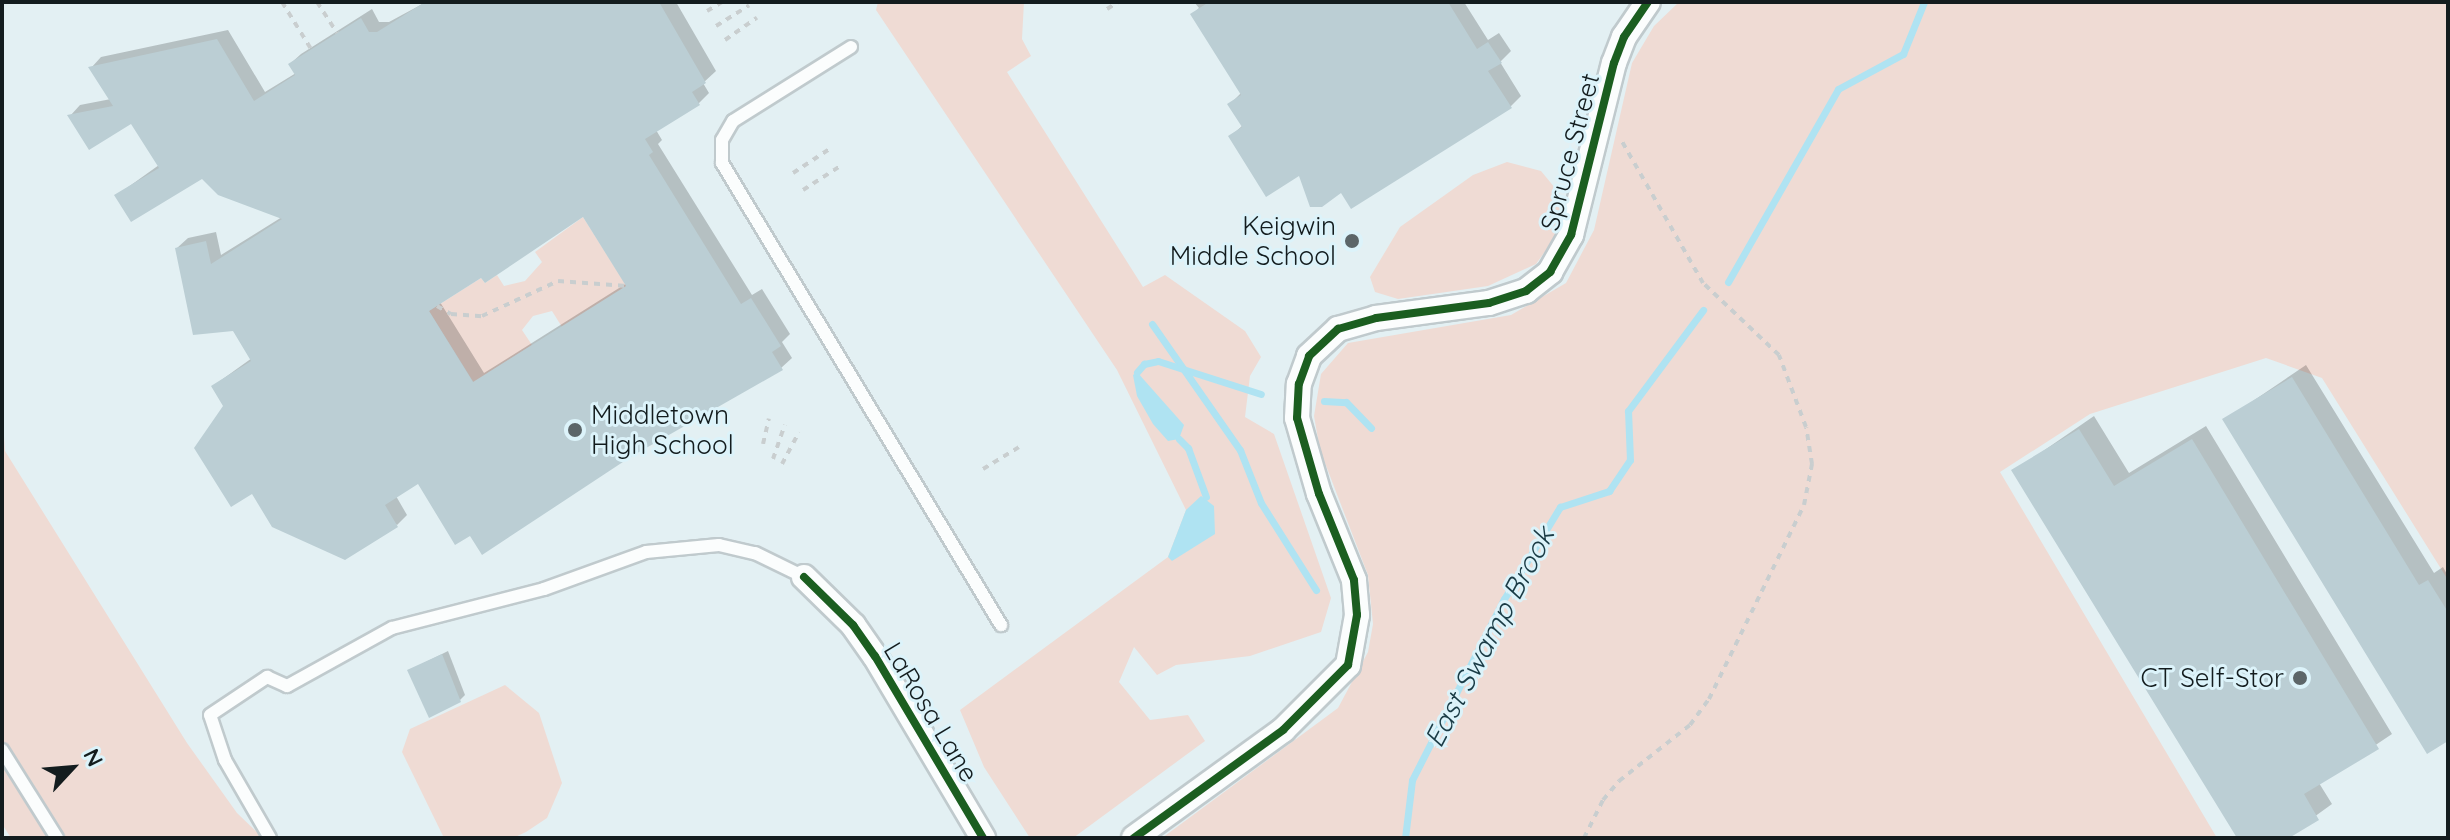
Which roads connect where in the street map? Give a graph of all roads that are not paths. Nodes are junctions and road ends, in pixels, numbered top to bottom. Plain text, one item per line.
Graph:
1 (1648, 2) edge
2 (851, 47) dead end
3 (804, 577) joint
4 (1001, 625) dead end
5 (2, 750) edge
6 (57, 838) edge
7 (270, 838) edge
8 (983, 838) edge
9 (1134, 838) edge

1 - 9 street, Spruce Street
2 - 4 lane
3 - 7 lane
3 - 8 street, LaRosa Lane
5 - 6 lane

